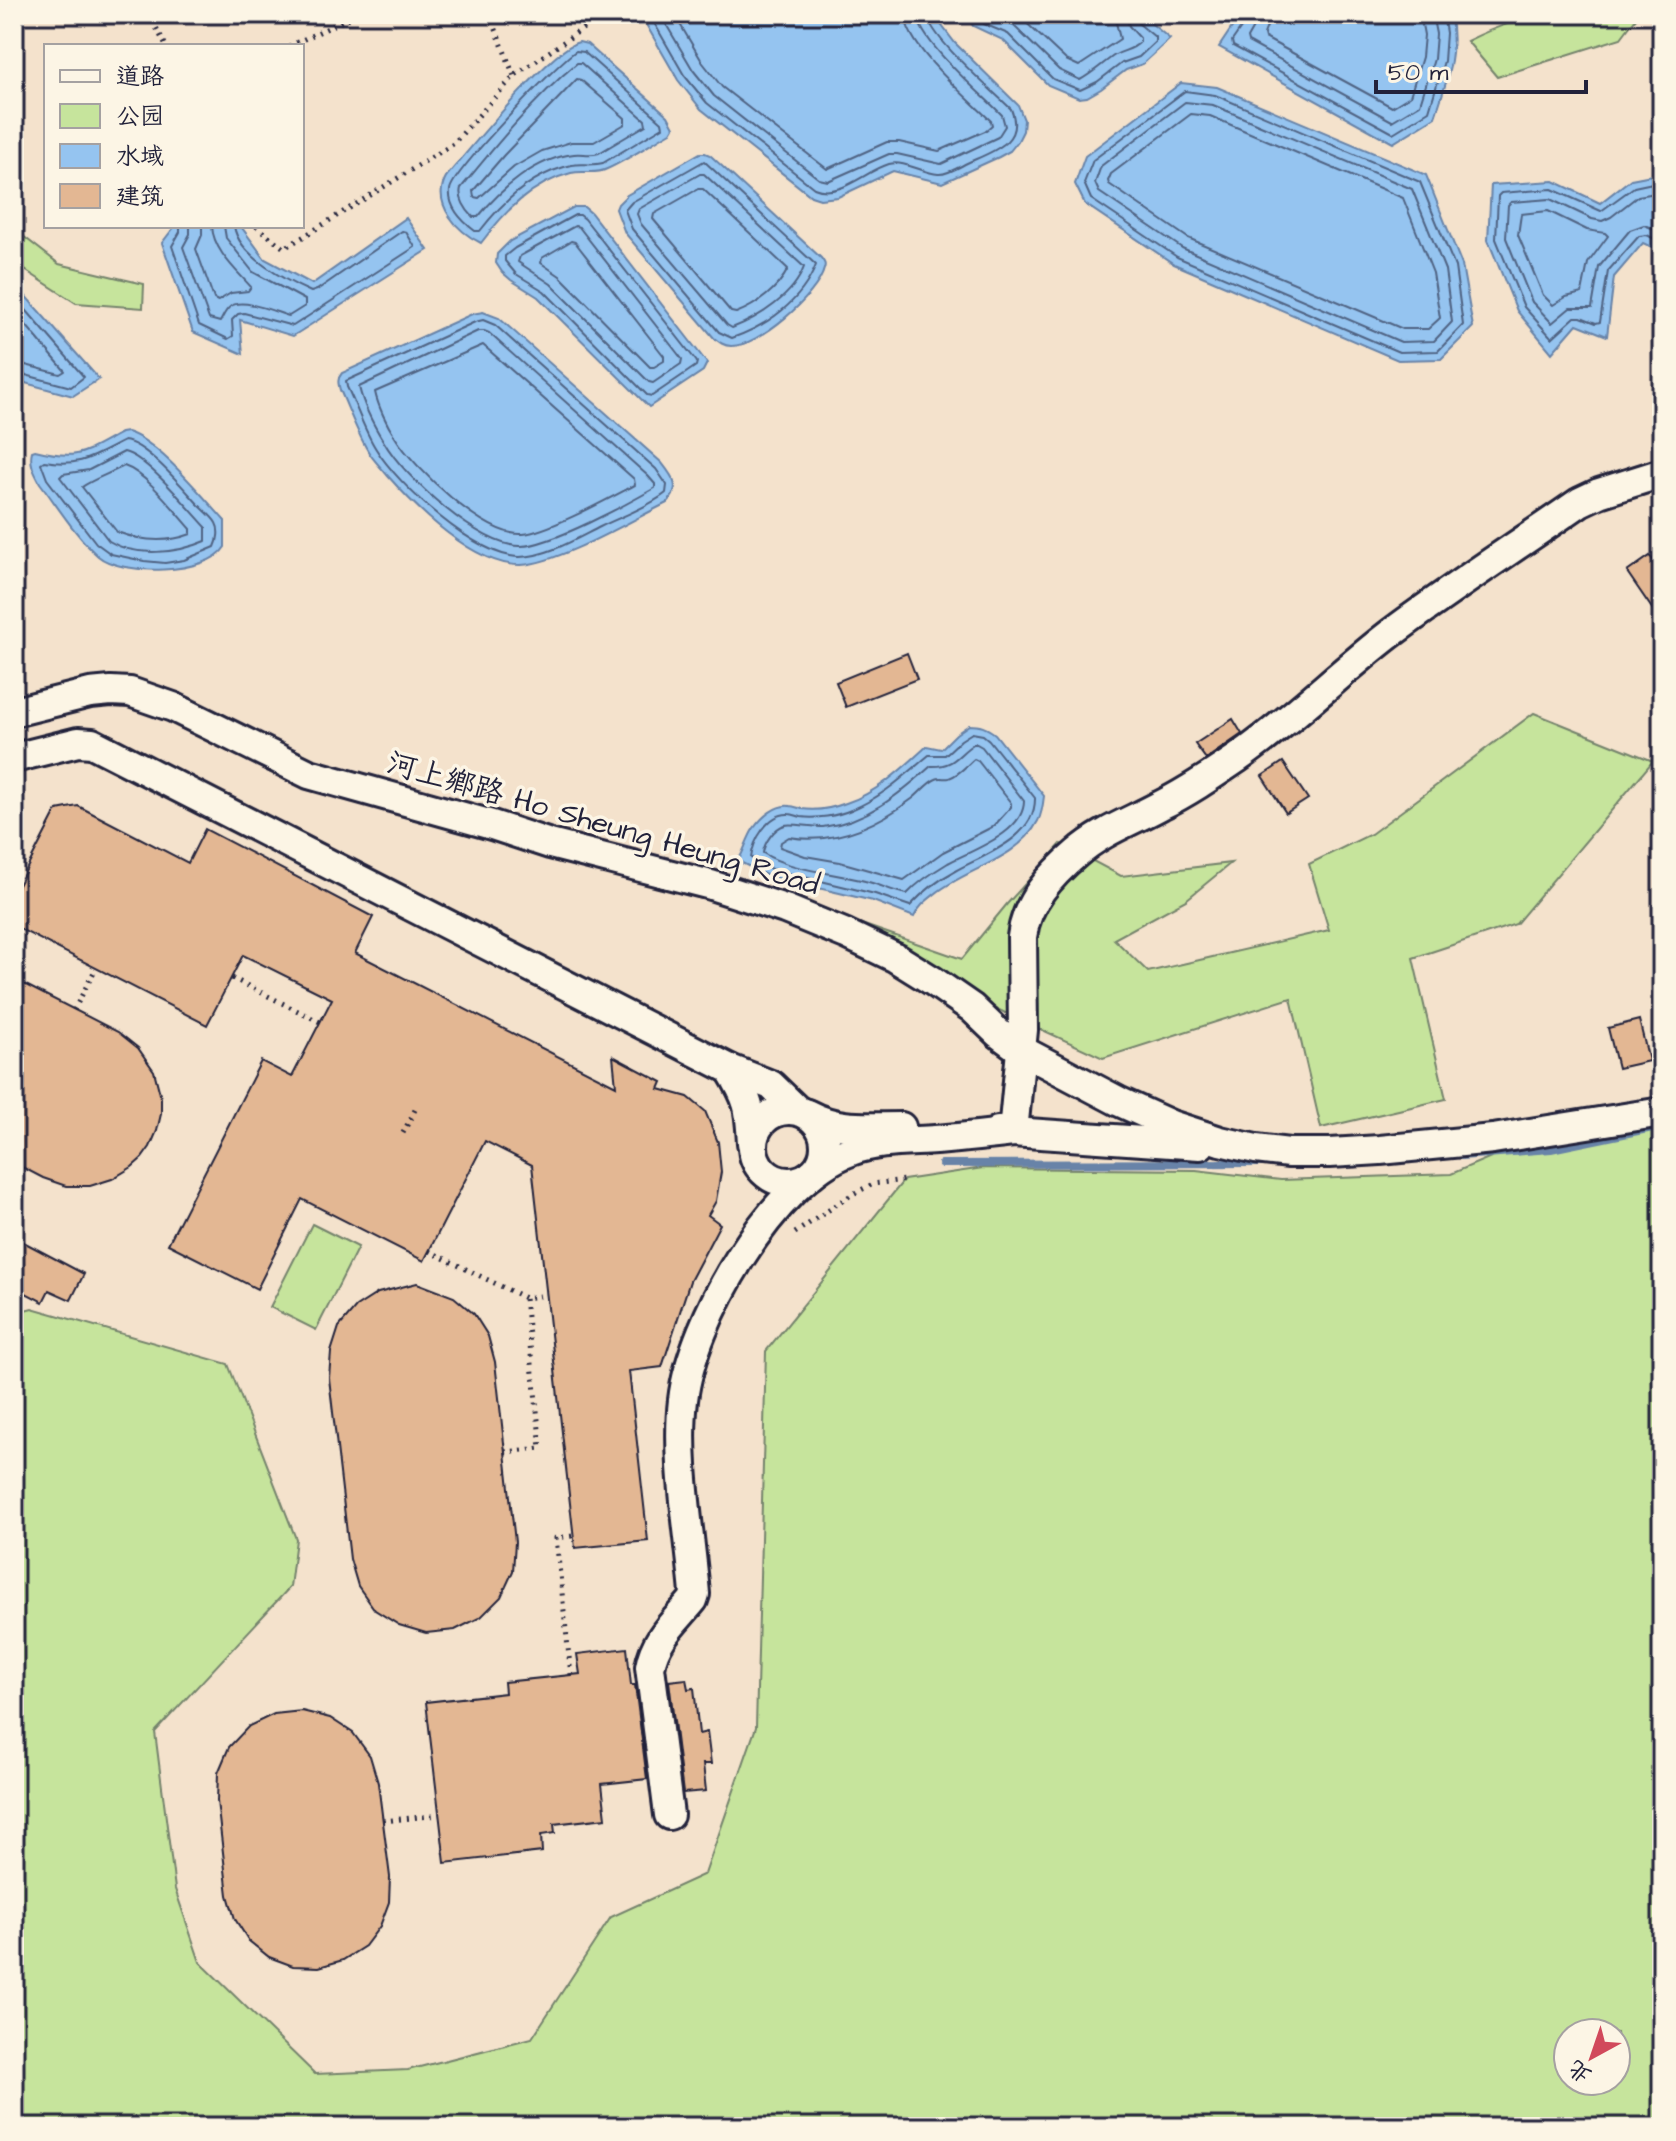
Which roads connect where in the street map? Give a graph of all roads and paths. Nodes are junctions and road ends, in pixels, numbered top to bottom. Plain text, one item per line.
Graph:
1 (149, 14) edge
2 (358, 14) edge
3 (490, 14) edge
4 (604, 14) edge
5 (165, 44) edge
6 (293, 44) edge
7 (514, 76) junction
8 (259, 228) edge
9 (1662, 473) edge
10 (14, 712) edge
11 (14, 758) edge
12 (96, 968) dead end
13 (232, 978) dead end
14 (74, 1010) dead end
15 (320, 1022) dead end
16 (1021, 1050) junction
17 (730, 1069) junction
18 (417, 1106) dead end
19 (802, 1112) junction
20 (1662, 1112) edge
21 (1013, 1132) junction
22 (403, 1133) dead end
23 (753, 1149) junction
24 (1256, 1149) junction
25 (812, 1174) junction
26 (904, 1180) dead end
27 (759, 1231) junction
28 (429, 1251) dead end
29 (546, 1295) dead end
30 (525, 1298) junction
31 (505, 1452) dead end
32 (573, 1536) dead end
33 (571, 1675) dead end
34 (439, 1815) dead end
35 (669, 1815) dead end
36 (383, 1821) dead end

1 - 5 path
2 - 6 path
3 - 7 path
4 - 7 path
7 - 8 path
9 - 16 street
10 - 16 street, 河上鄉路 Ho Sheung Heung Road
11 - 17 street
12 - 14 path
13 - 15 path
16 - 21 street
16 - 24 street, 河上鄉路 Ho Sheung Heung Road
17 - 19 street
17 - 23 street
18 - 22 path
19 - 21 street
19 - 23 street
19 - 25 street
20 - 24 street, 河上鄉路 Ho Sheung Heung Road
21 - 24 street
21 - 25 street
23 - 25 street
23 - 27 street
25 - 27 street
26 - 27 path
27 - 35 street
28 - 30 path
29 - 30 path
30 - 31 path
32 - 33 path
34 - 36 path

